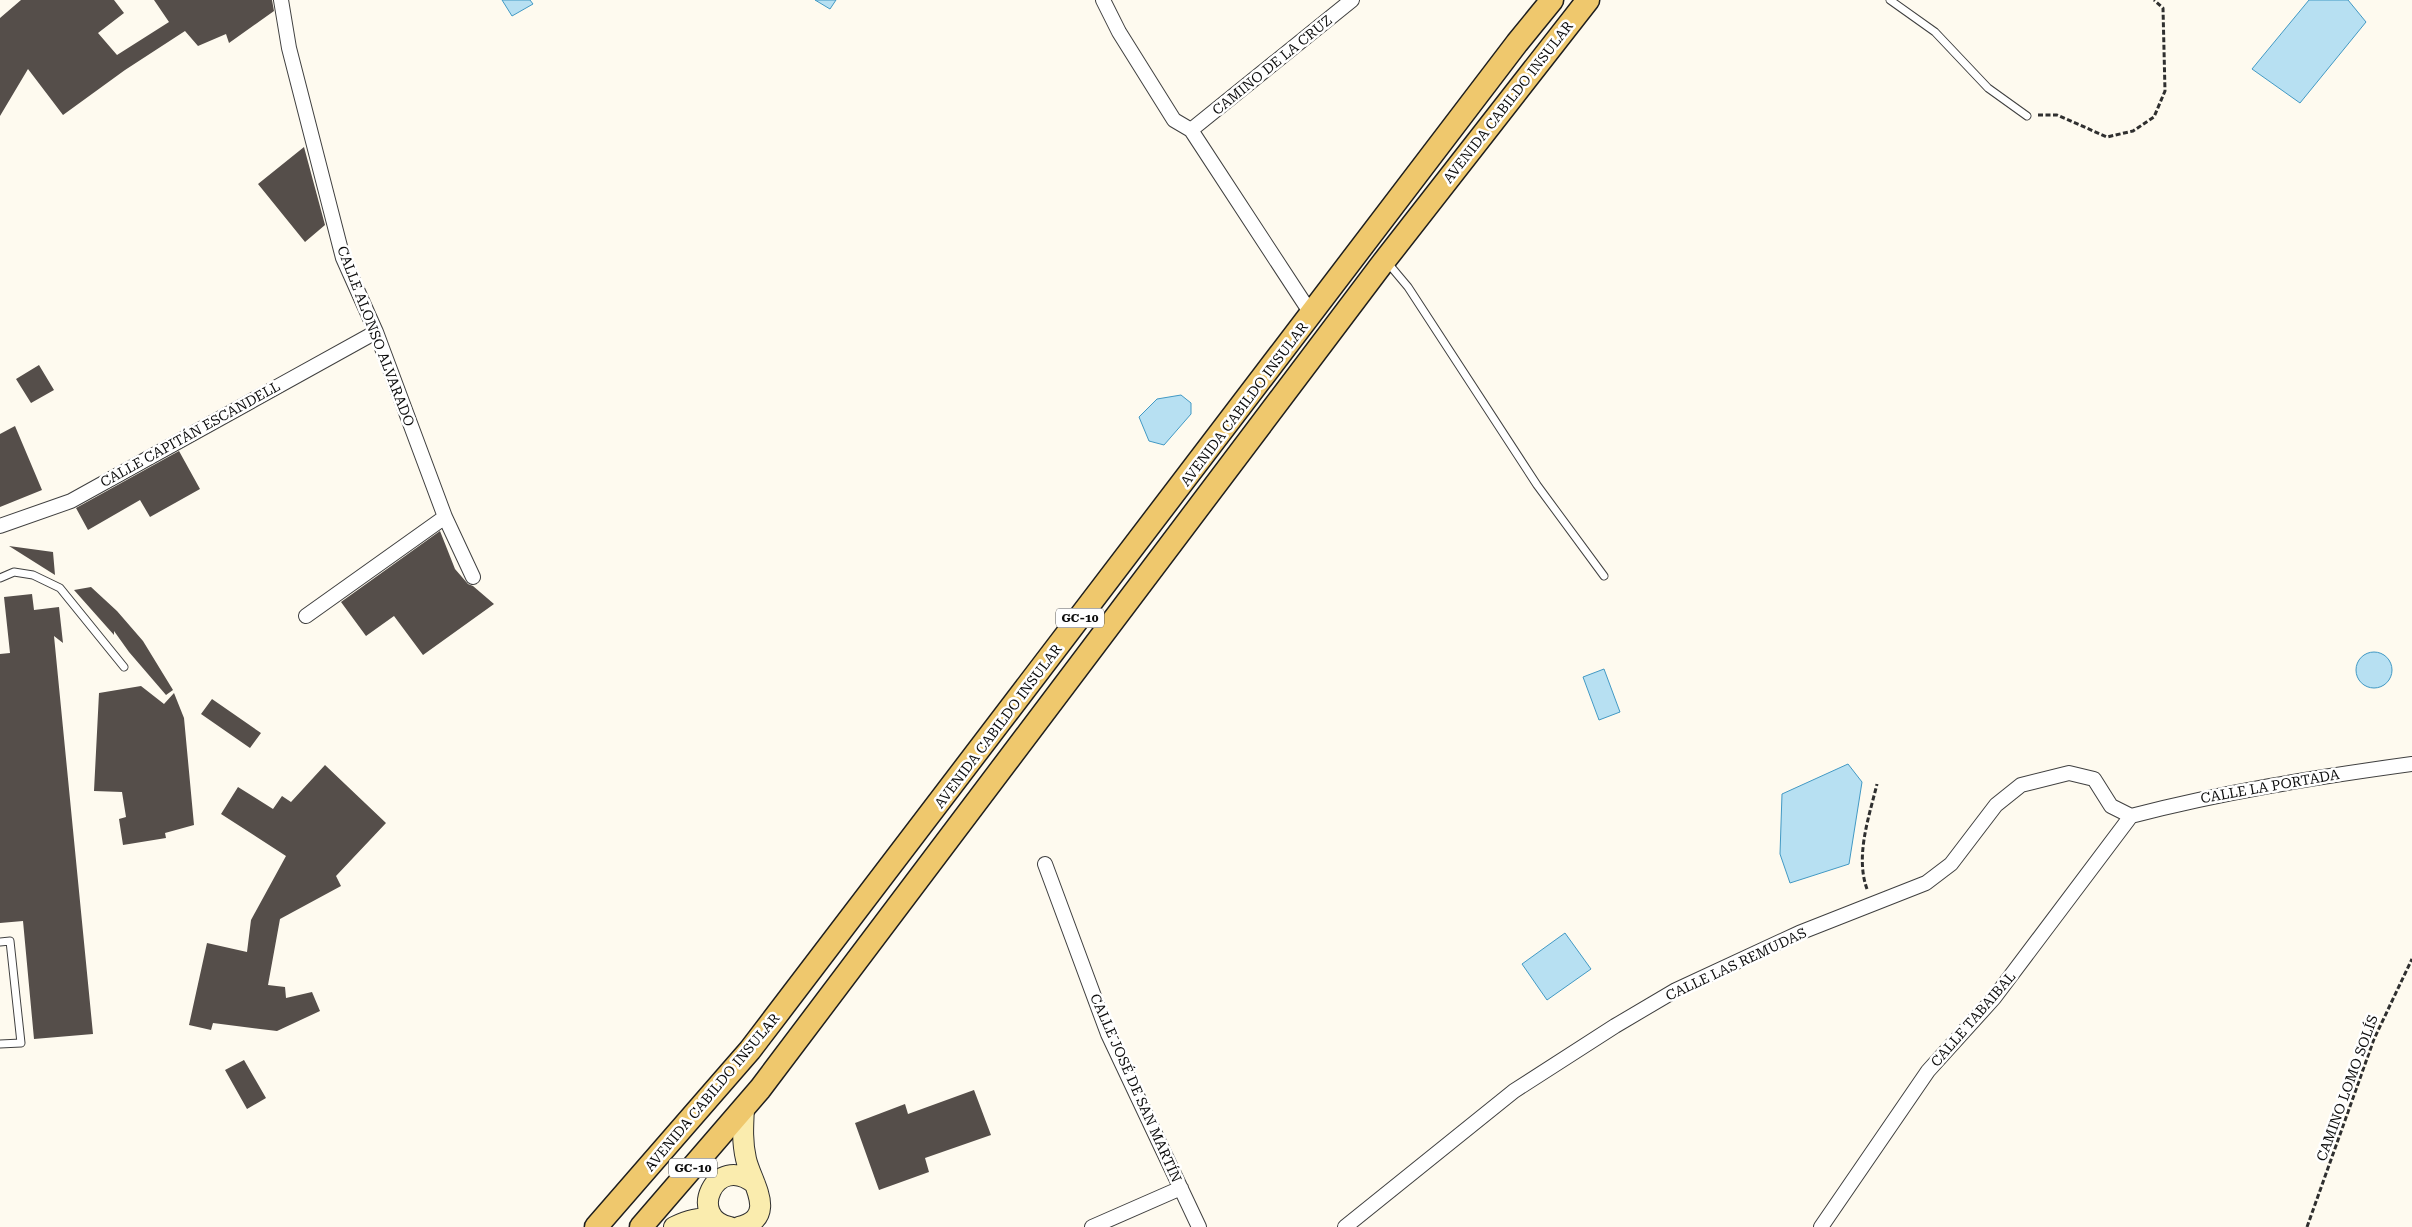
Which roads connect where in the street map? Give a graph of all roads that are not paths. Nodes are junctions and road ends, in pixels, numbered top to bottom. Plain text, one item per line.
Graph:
1 (281, 0) edge
2 (1103, 0) edge
3 (1352, 0) edge
4 (1552, 0) edge
5 (1588, 0) edge
6 (1890, 0) edge
7 (2027, 116) road end
8 (1191, 130) junction
9 (1386, 260) junction
10 (1312, 314) junction
11 (376, 332) junction
12 (445, 517) junction
13 (0, 526) edge
14 (1604, 576) dead end
15 (473, 577) dead end
16 (0, 578) edge
17 (306, 616) dead end
18 (124, 667) dead end
19 (2412, 764) edge
20 (2130, 816) junction
21 (1045, 864) dead end
22 (0, 942) edge
23 (0, 1044) edge
24 (744, 1108) junction
25 (755, 1184) junction
26 (1181, 1188) junction
27 (722, 1223) edge
28 (596, 1227) edge
29 (641, 1227) edge
30 (674, 1227) edge
31 (739, 1227) edge
32 (1092, 1227) edge
33 (1199, 1227) edge
34 (1345, 1227) edge
35 (1821, 1227) edge

1 - 11 street, CALLE ALONSO ALVARADO
2 - 8 street
3 - 8 street, CAMINO DE LA CRUZ
4 - 10 main road, AVENIDA CABILDO INSULAR / GC-10
5 - 9 main road, AVENIDA CABILDO INSULAR / GC-10
6 - 7 lane
8 - 10 street
9 - 14 lane
9 - 24 main road, AVENIDA CABILDO INSULAR / GC-10
10 - 28 main road, AVENIDA CABILDO INSULAR / GC-10
11 - 12 street, CALLE ALONSO ALVARADO
11 - 13 street, CALLE CAPITÁN ESCANDELL
12 - 15 street, CALLE ALONSO ALVARADO
12 - 17 street
16 - 18 lane
19 - 20 street, CALLE LA PORTADA
20 - 34 street, CALLE LAS REMUDAS
20 - 35 street, CALLE TABAIBAL
21 - 26 street, CALLE JOSÉ DE SAN MARTÍN
22 - 23 lane
24 - 25 street
24 - 29 main road, AVENIDA CABILDO INSULAR / GC-10
25 - 27 street
25 - 31 street
26 - 32 street
26 - 33 street, CALLE JOSÉ DE SAN MARTÍN
27 - 30 street

